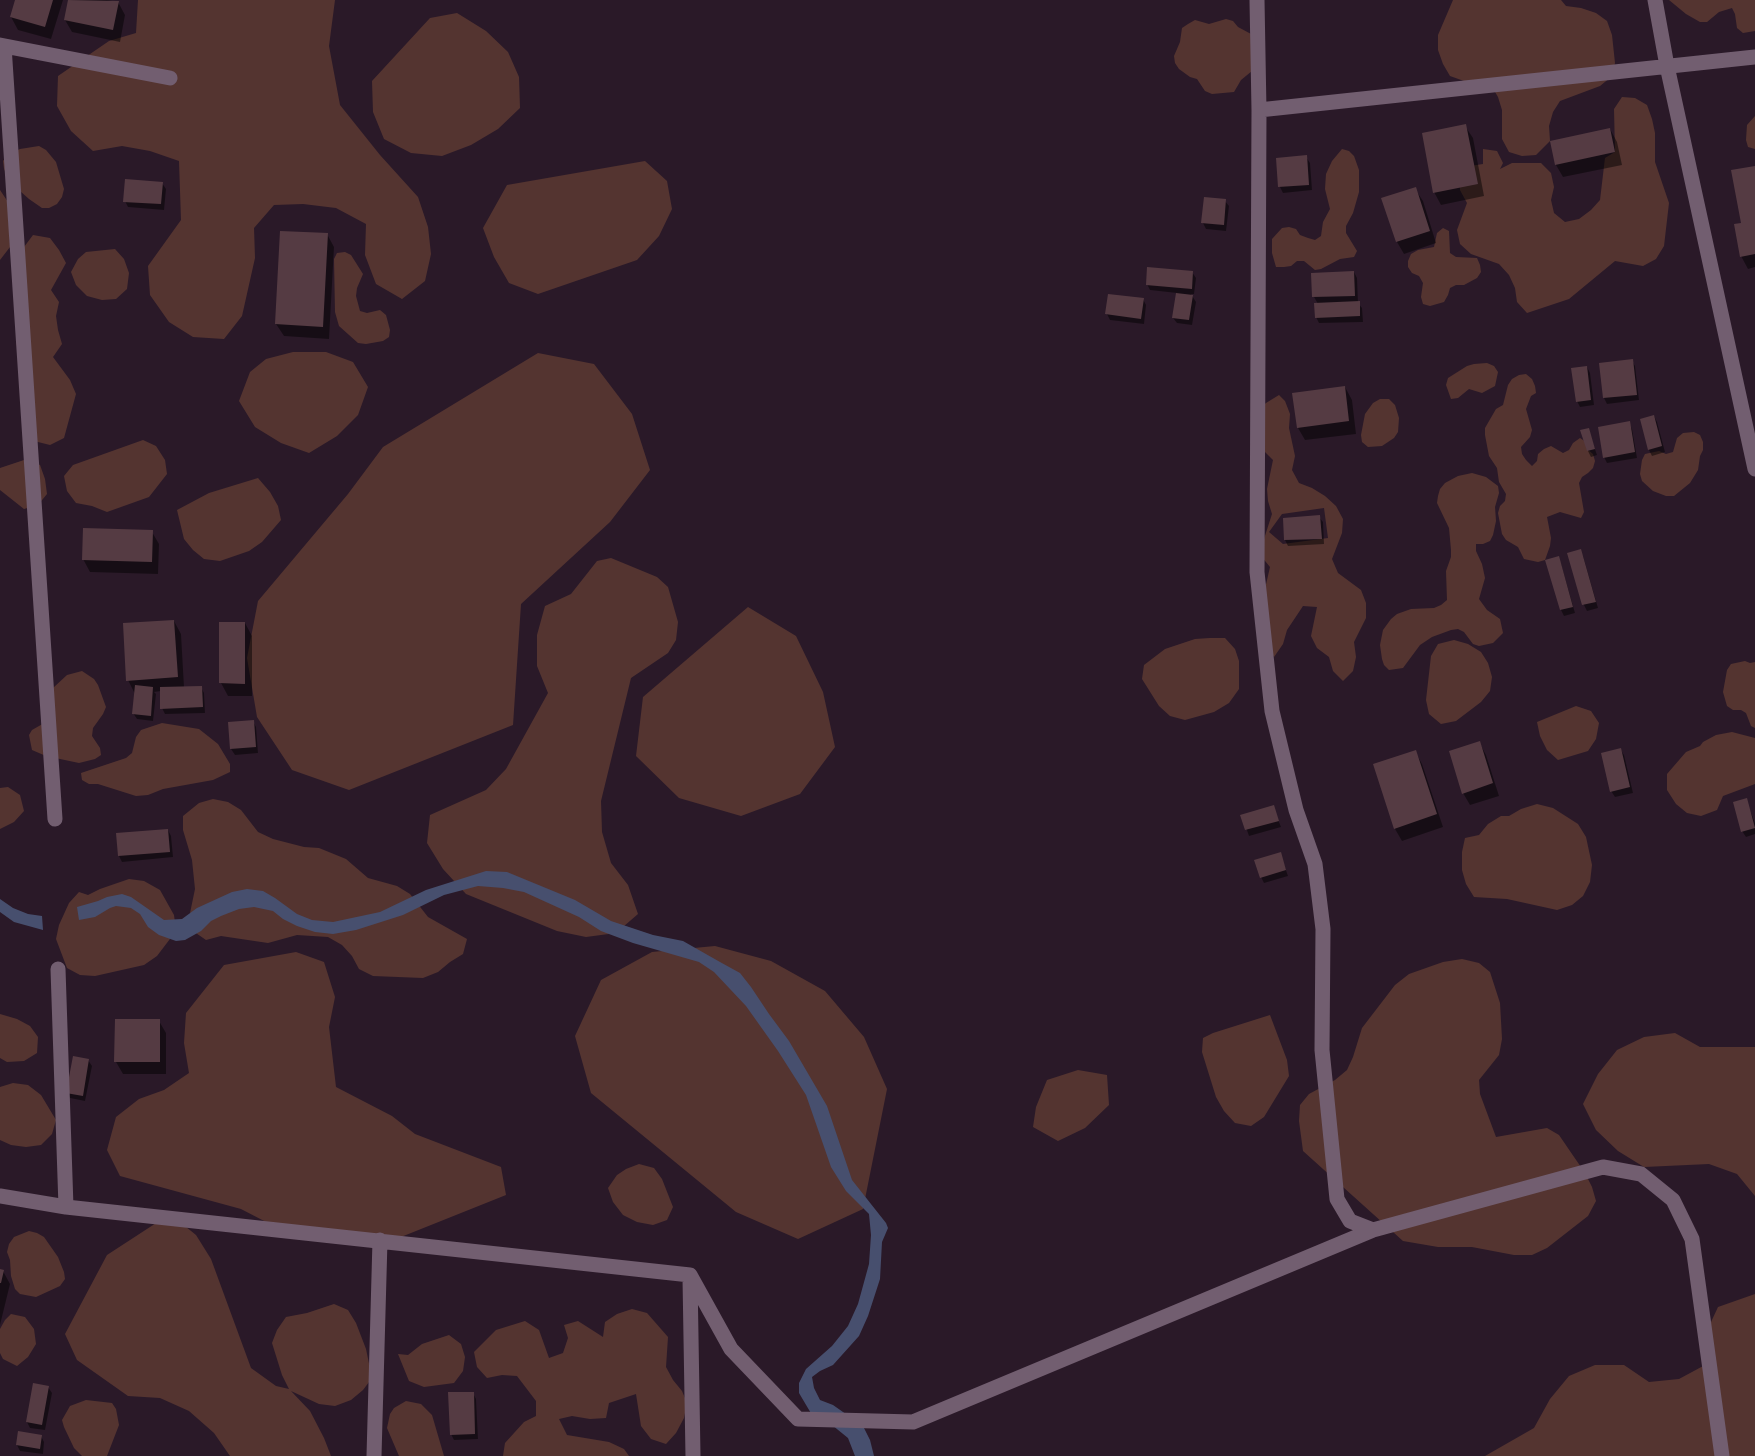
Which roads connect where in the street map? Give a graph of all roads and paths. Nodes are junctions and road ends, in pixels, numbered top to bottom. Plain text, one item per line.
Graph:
1 (1257, 0) edge
2 (1655, 0) edge
3 (2, 46) edge
4 (1755, 57) edge
5 (1667, 66) junction
6 (170, 78) dead end
7 (1259, 110) junction
8 (1755, 469) edge
9 (55, 819) dead end
10 (58, 969) dead end
11 (0, 1196) edge
12 (66, 1207) junction
13 (1372, 1230) junction
14 (380, 1240) junction
15 (690, 1275) junction
16 (374, 1456) edge
17 (693, 1456) edge
18 (1722, 1456) edge

1 - 7 street
2 - 5 street
3 - 6 street
3 - 9 street
4 - 5 street
5 - 7 street
5 - 8 street
7 - 13 street
10 - 12 street
11 - 12 street
12 - 14 street
13 - 15 street
13 - 18 street
14 - 15 street
14 - 16 street
15 - 17 street

